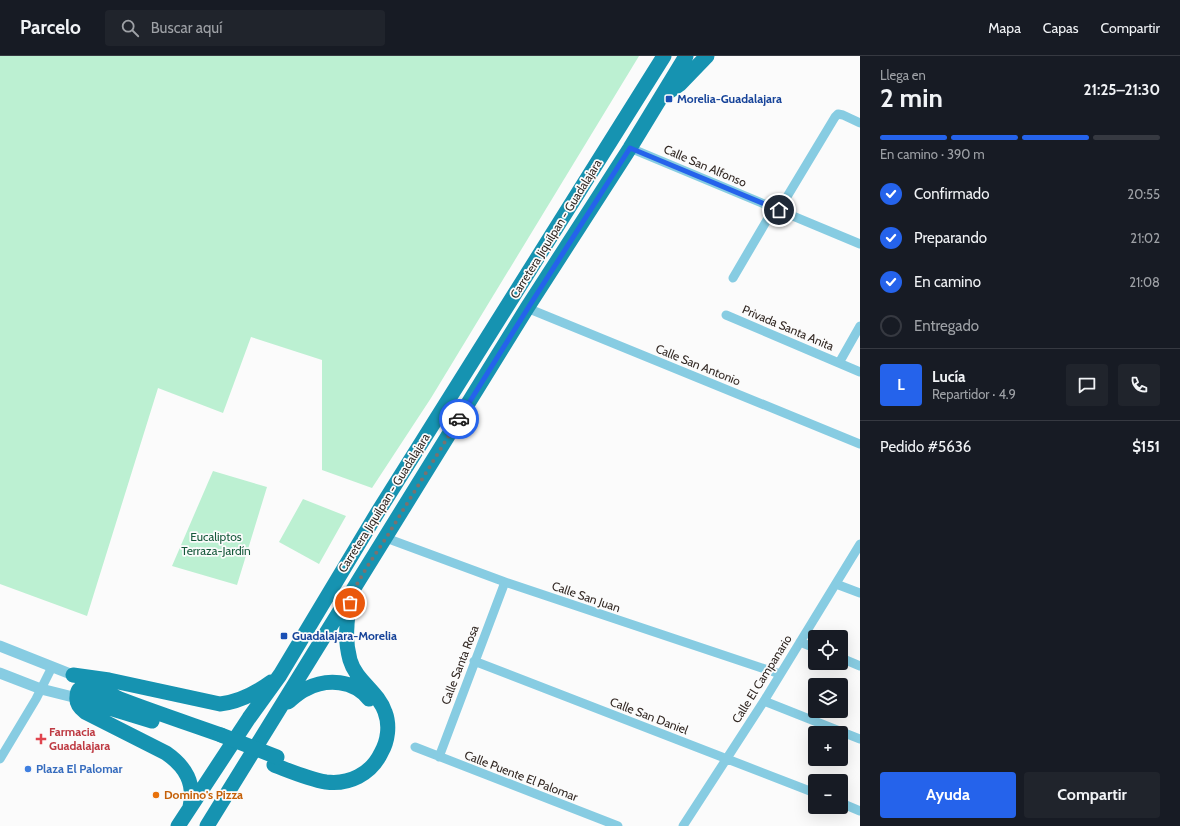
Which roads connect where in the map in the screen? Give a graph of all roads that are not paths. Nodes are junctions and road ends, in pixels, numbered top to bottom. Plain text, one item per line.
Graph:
1 (664, 56) edge
2 (686, 56) edge
3 (707, 56) edge
4 (661, 97) junction
5 (860, 123) edge
6 (630, 148) junction
7 (777, 209) junction
8 (860, 244) edge
9 (733, 278) dead end
10 (528, 308) junction
11 (726, 315) dead end
12 (860, 326) edge
13 (839, 363) junction
14 (860, 372) edge
15 (860, 444) edge
16 (386, 538) junction
17 (860, 544) edge
18 (505, 582) junction
19 (836, 584) junction
20 (860, 594) edge
21 (350, 596) junction
22 (800, 642) junction
23 (808, 645) edge
24 (1, 647) edge
25 (474, 661) junction
26 (848, 661) edge
27 (860, 666) edge
28 (52, 667) junction
29 (0, 673) edge
30 (780, 674) junction
31 (73, 675) junction
32 (280, 675) junction
33 (41, 689) junction
34 (115, 697) junction
35 (77, 698) junction
36 (764, 701) junction
37 (280, 709) junction
38 (220, 739) junction
39 (860, 739) edge
40 (415, 747) dead end
41 (439, 757) junction
42 (0, 759) edge
43 (726, 759) junction
44 (275, 761) junction
45 (808, 790) edge
46 (848, 806) edge
47 (190, 808) junction
48 (860, 811) edge
49 (178, 826) edge
50 (207, 826) edge
51 (618, 826) edge
52 (683, 826) edge

1 - 32 highway, Carretera Jiquilpan - Guadalajara
2 - 4 highway, Carretera Jiquilpan - Guadalajara
3 - 4 highway
4 - 6 highway, Carretera Jiquilpan - Guadalajara
5 - 7 street
6 - 7 street, Calle San Alfonso
6 - 10 highway, Carretera Jiquilpan - Guadalajara
7 - 8 street, Calle San Alfonso
7 - 9 street
10 - 15 street, Calle San Antonio
10 - 16 highway, Carretera Jiquilpan - Guadalajara
11 - 13 street, Privada Santa Anita
12 - 13 street
13 - 14 street, Privada Santa Anita
16 - 18 street, Calle San Juan
16 - 21 highway, Carretera Jiquilpan - Guadalajara
17 - 19 street, Calle El Campanario
18 - 25 street, Calle Santa Rosa
18 - 30 street, Calle San Juan
19 - 20 street
19 - 22 street, Calle El Campanario
21 - 37 highway, Carretera Jiquilpan - Guadalajara
21 - 44 highway
22 - 23 street
22 - 30 street, Calle El Campanario
24 - 28 street
25 - 41 street, Calle Santa Rosa
25 - 43 street, Calle San Daniel
26 - 27 street
28 - 31 street
28 - 33 street
29 - 33 street
30 - 36 street, Calle El Campanario
31 - 32 highway
31 - 34 highway
32 - 47 highway, Carretera Jiquilpan - Guadalajara
33 - 35 street
33 - 42 street
34 - 35 highway
34 - 38 highway
35 - 38 highway
35 - 47 highway
36 - 39 street
36 - 43 street, Calle El Campanario
37 - 44 highway
37 - 50 highway, Carretera Jiquilpan - Guadalajara
38 - 44 highway, bridge
40 - 41 street, Calle Puente El Palomar
41 - 51 street, Calle Puente El Palomar
43 - 45 street, Calle San Daniel
43 - 52 street, Calle El Campanario
46 - 48 street
47 - 49 highway, Carretera Jiquilpan - Guadalajara

